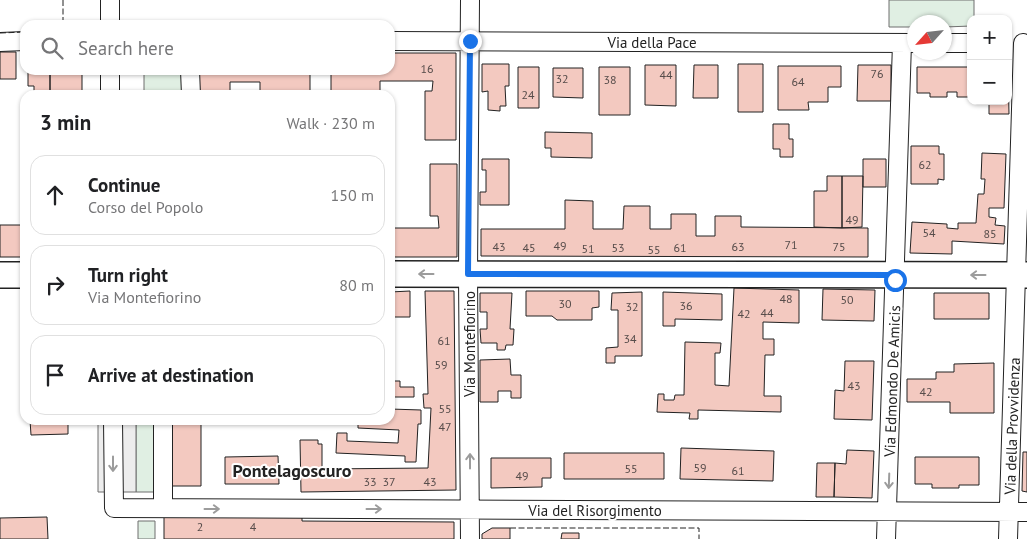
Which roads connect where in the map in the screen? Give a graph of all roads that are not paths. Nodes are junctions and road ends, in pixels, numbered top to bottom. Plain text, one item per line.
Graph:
1 (110, 0) edge
2 (470, 0) edge
3 (110, 20) edge
4 (20, 41) edge
5 (395, 41) edge
6 (470, 41) junction
7 (0, 42) edge
8 (907, 43) edge
9 (952, 43) edge
10 (967, 43) edge
11 (1020, 43) edge
12 (907, 60) edge
13 (110, 75) edge
14 (190, 75) edge
15 (110, 90) edge
16 (191, 90) edge
17 (20, 274) edge
18 (395, 274) edge
19 (468, 274) junction
20 (0, 275) edge
21 (895, 275) junction
22 (1022, 275) edge
23 (113, 425) edge
24 (162, 425) edge
25 (163, 508) junction
26 (470, 510) junction
27 (888, 512) junction
28 (1009, 512) junction
29 (1027, 512) edge
30 (470, 539) edge
31 (886, 539) edge
32 (1008, 539) edge

1 - 3 street
2 - 6 street, Via Montefiorino
4 - 7 street
5 - 6 street, Via della Pace
6 - 8 street, Via della Pace
6 - 19 street, Via Montefiorino
9 - 10 street
11 - 22 street, Via della Provvidenza
12 - 21 street, Via Edmondo De Amicis
13 - 15 street
14 - 16 street
17 - 20 street
19 -> 18 street
19 - 21 street
26 -> 19 street, Via Montefiorino
22 -> 21 street
21 -> 27 street, Via Edmondo De Amicis
22 - 28 street, Via della Provvidenza
23 -> 25 street, Via del Risorgimento
24 - 25 street
25 -> 26 street, Via del Risorgimento
26 - 27 street, Via del Risorgimento
26 - 30 street, Via Montefiorino
27 - 28 street, Via del Risorgimento
27 - 31 street, Via Edmondo De Amicis
28 - 29 street, Via del Risorgimento
28 - 32 street, Via della Provvidenza

